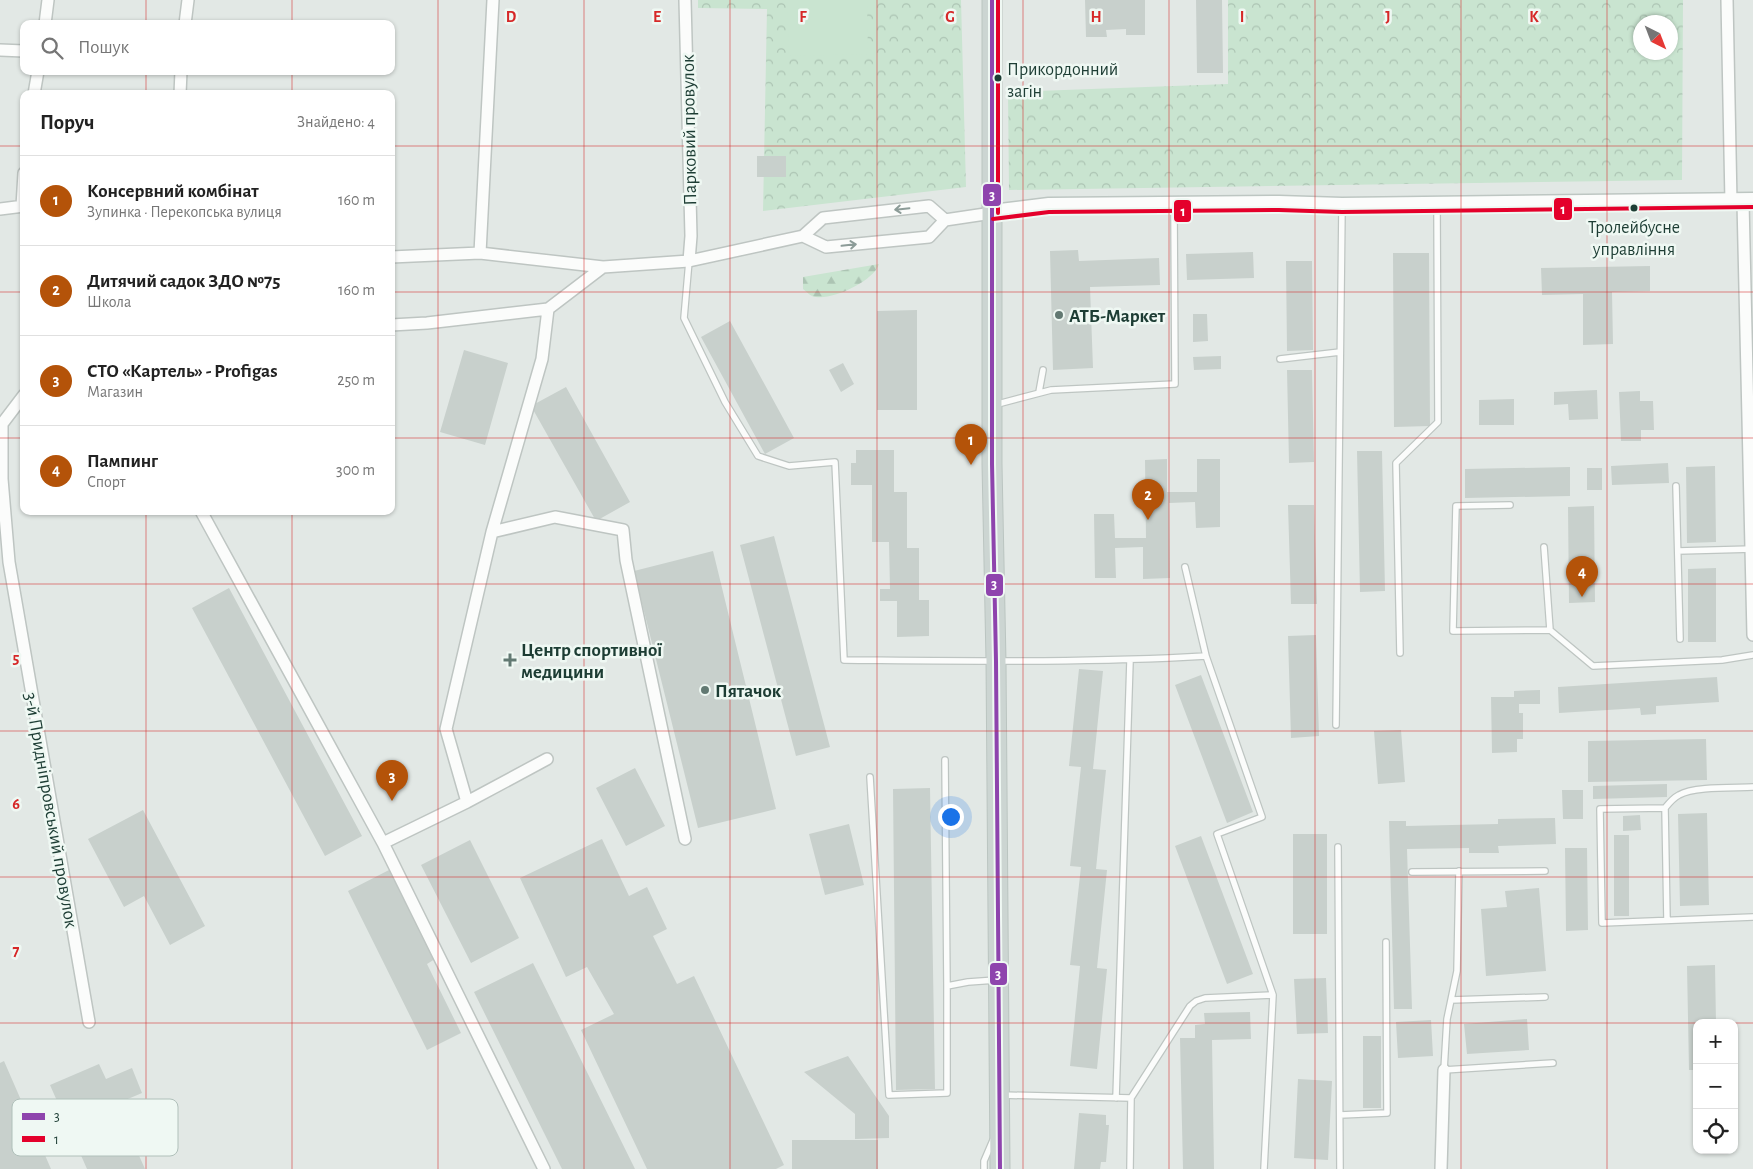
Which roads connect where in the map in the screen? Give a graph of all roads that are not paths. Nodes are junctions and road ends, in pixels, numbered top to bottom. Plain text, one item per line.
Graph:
1 (48, 0) edge
2 (188, 0) edge
3 (493, 0) edge
4 (685, 0) edge
5 (992, 0) edge
6 (1727, 0) edge
7 (46, 20) edge
8 (186, 20) edge
9 (0, 50) edge
10 (20, 51) edge
11 (37, 75) edge
12 (181, 75) edge
13 (35, 90) edge
14 (180, 90) edge
15 (1742, 202) edge
16 (1437, 204) junction
17 (1174, 205) junction
18 (20, 206) edge
19 (1342, 206) junction
20 (0, 209) edge
21 (992, 213) junction
22 (945, 220) junction
23 (803, 236) junction
24 (480, 253) junction
25 (395, 257) edge
26 (689, 261) junction
27 (603, 267) junction
28 (548, 309) junction
29 (395, 325) edge
30 (1340, 352) junction
31 (1280, 359) dead end
32 (1043, 370) dead end
33 (1039, 392) junction
34 (20, 400) edge
35 (992, 406) junction
36 (1676, 486) dead end
37 (1510, 505) dead end
38 (203, 515) edge
39 (492, 532) junction
40 (1544, 547) dead end
41 (1752, 549) edge
42 (1678, 551) junction
43 (1184, 568) dead end
44 (1550, 630) junction
45 (1753, 635) edge
46 (1680, 639) dead end
47 (1400, 653) dead end
48 (1753, 655) edge
49 (1206, 656) junction
50 (996, 661) junction
51 (1130, 661) junction
52 (1336, 725) dead end
53 (547, 759) dead end
54 (945, 760) dead end
55 (870, 777) dead end
56 (1753, 787) edge
57 (467, 802) junction
58 (1665, 808) junction
59 (685, 839) dead end
60 (383, 843) junction
61 (1338, 847) dead end
62 (1459, 871) junction
63 (1545, 871) dead end
64 (1412, 872) dead end
65 (1753, 918) edge
66 (1667, 920) junction
67 (1386, 942) dead end
68 (999, 980) junction
69 (948, 986) junction
70 (1272, 995) junction
71 (1545, 997) dead end
72 (1452, 1000) junction
73 (89, 1022) dead end
74 (1553, 1063) dead end
75 (1444, 1070) junction
76 (999, 1095) junction
77 (1116, 1098) junction
78 (1132, 1098) junction
79 (1340, 1115) junction
80 (1000, 1124) junction
81 (544, 1169) edge
82 (984, 1169) edge
83 (1000, 1169) edge
84 (1130, 1169) edge
85 (1264, 1169) edge
86 (1340, 1169) edge
87 (1440, 1169) edge

1 - 7 street
2 - 8 street
3 - 24 street
4 - 26 street, Парковий провулок
5 - 21 main road
6 - 15 street
9 - 10 street
11 - 13 street
12 - 14 street
15 - 16 main road
15 - 41 street
16 - 19 main road
16 - 47 lane
17 - 19 main road
17 - 21 main road
17 - 33 lane
18 - 20 street
19 - 30 lane
21 - 22 street
21 - 35 main road
23 -> 22 street
22 -> 23 street
23 - 26 street
24 - 25 street
24 - 27 street
26 - 27 street
26 - 50 lane
27 - 28 street
28 - 29 street
28 - 39 street
30 - 31 lane
30 - 52 lane
32 - 33 lane
33 - 35 lane
34 - 73 street, 3-й Придніпровський провулок
35 - 50 main road
36 - 42 lane
37 - 44 lane
38 - 60 street
39 - 57 street
39 - 59 street
40 - 44 lane
41 - 42 lane
41 - 45 street
42 - 46 lane
43 - 49 lane
44 - 48 lane
49 - 51 lane
49 - 70 lane
50 - 51 lane
50 - 68 main road
51 - 77 lane
53 - 57 street
54 - 69 lane
55 - 69 lane
56 - 58 lane
57 - 60 street
58 - 66 lane
58 - 66 lane
60 - 81 street
61 - 79 lane
62 - 63 lane
62 - 64 lane
62 - 72 lane
65 - 66 lane
67 - 79 lane
68 - 69 lane
68 - 76 main road
70 - 78 lane
70 - 85 lane
71 - 72 lane
72 - 75 lane
74 - 75 lane
75 - 87 street
76 - 77 lane
76 - 80 main road
77 - 78 lane
78 - 84 lane
79 - 86 lane
80 - 82 lane
80 - 83 main road

